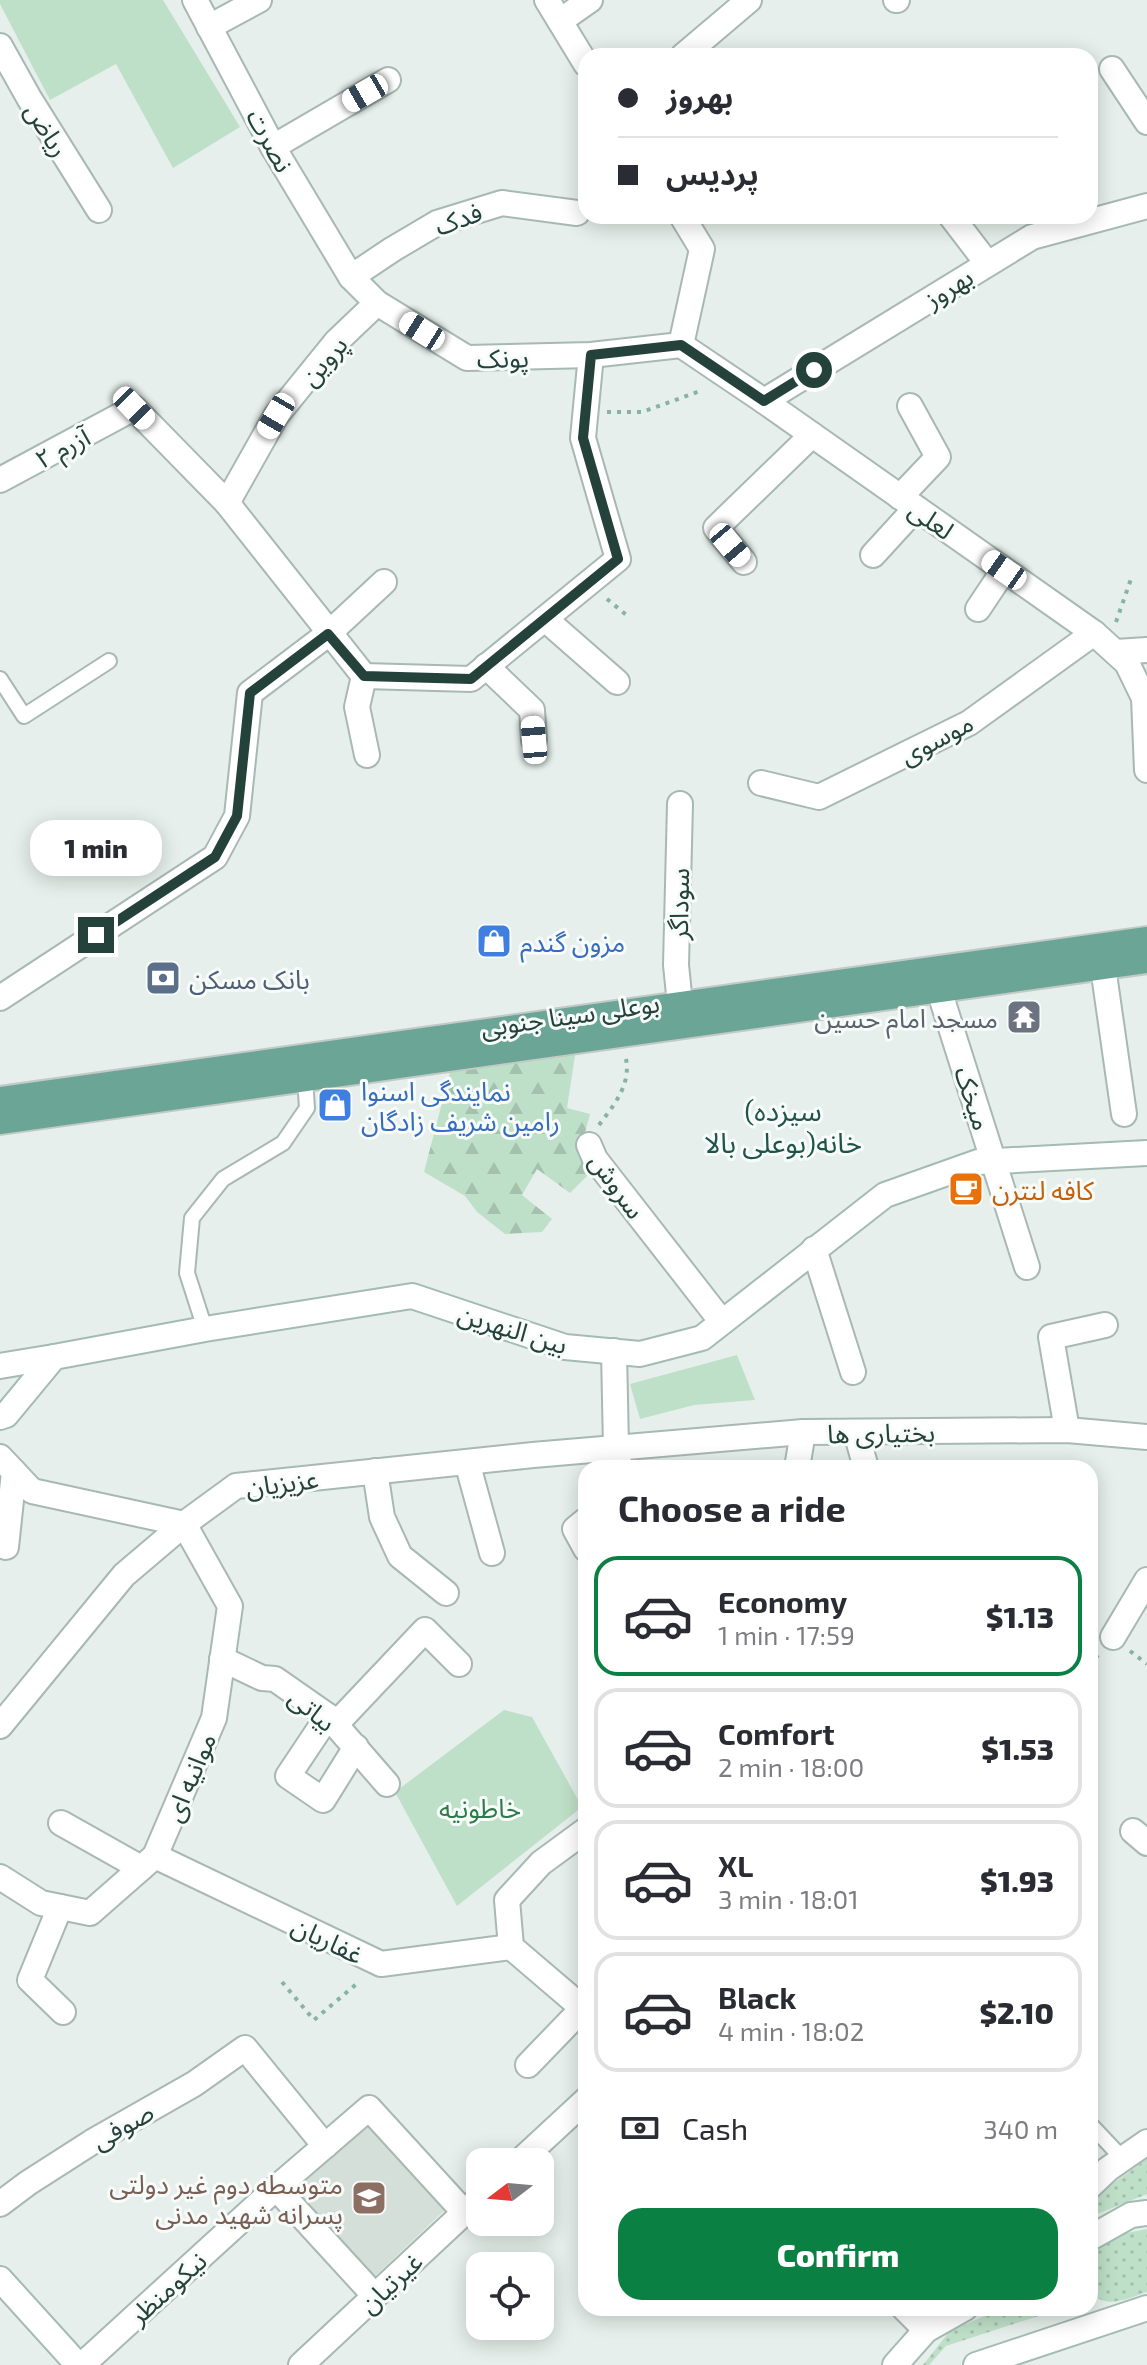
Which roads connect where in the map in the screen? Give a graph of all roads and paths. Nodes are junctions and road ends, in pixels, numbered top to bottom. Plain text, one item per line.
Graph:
1 (195, 0) edge
2 (259, 0) edge
3 (547, 0) edge
4 (590, 0) edge
5 (749, 0) edge
6 (560, 21) junction
7 (209, 27) junction
8 (0, 46) edge
9 (692, 48) edge
10 (578, 51) edge
11 (1112, 69) dead end
12 (388, 80) dead end
13 (1147, 122) edge
14 (273, 147) junction
15 (1147, 206) edge
16 (99, 210) dead end
17 (577, 213) dead end
18 (1098, 219) edge
19 (687, 224) edge
20 (957, 224) edge
21 (1080, 224) edge
22 (987, 263) junction
23 (351, 277) junction
24 (377, 303) junction
25 (681, 345) junction
26 (591, 355) junction
27 (731, 379) junction
28 (764, 401) junction
29 (910, 406) dead end
30 (585, 412) junction
31 (812, 435) junction
32 (0, 480) edge
33 (227, 503) junction
34 (908, 503) junction
35 (873, 555) dead end
36 (744, 562) dead end
37 (1004, 570) junction
38 (1131, 579) dead end
39 (384, 582) dead end
40 (978, 609) dead end
41 (545, 619) junction
42 (328, 634) junction
43 (1106, 644) junction
44 (1147, 650) edge
45 (109, 661) dead end
46 (486, 666) junction
47 (364, 676) junction
48 (0, 679) edge
49 (617, 682) dead end
50 (534, 740) dead end
51 (367, 755) dead end
52 (1147, 770) edge
53 (761, 783) dead end
54 (680, 804) dead end
55 (1147, 939) edge
56 (1147, 961) edge
57 (1103, 967) junction
58 (939, 990) junction
59 (0, 998) edge
60 (680, 1004) junction
61 (623, 1034) junction
62 (305, 1079) junction
63 (0, 1099) edge
64 (1124, 1114) dead end
65 (0, 1122) edge
66 (589, 1145) joint
67 (1147, 1153) edge
68 (994, 1161) junction
69 (814, 1249) junction
70 (1027, 1267) dead end
71 (722, 1322) junction
72 (1105, 1325) dead end
73 (205, 1329) junction
74 (614, 1351) junction
75 (54, 1357) junction
76 (0, 1366) edge
77 (853, 1372) dead end
78 (0, 1417) edge
79 (1067, 1430) junction
80 (803, 1432) junction
81 (856, 1432) junction
82 (1147, 1437) edge
83 (618, 1458) edge
84 (798, 1460) edge
85 (864, 1460) edge
86 (467, 1462) junction
87 (7, 1464) edge
88 (375, 1471) junction
89 (184, 1524) junction
90 (6, 1547) dead end
91 (492, 1553) dead end
92 (1147, 1580) edge
93 (446, 1593) dead end
94 (1113, 1637) dead end
95 (222, 1659) junction
96 (459, 1664) dead end
97 (332, 1720) junction
98 (0, 1726) edge
99 (356, 1747) junction
100 (387, 1784) dead end
101 (61, 1823) dead end
102 (578, 1836) edge
103 (148, 1862) junction
104 (0, 1877) edge
105 (60, 1907) junction
106 (511, 1947) junction
107 (381, 1964) junction
108 (282, 1982) dead end
109 (578, 2005) edge
110 (63, 2012) dead end
111 (578, 2016) edge
112 (528, 2065) dead end
113 (578, 2107) edge
114 (1098, 2132) edge
115 (1147, 2142) edge
116 (325, 2146) junction
117 (534, 2148) edge
118 (1123, 2159) junction
119 (1098, 2178) edge
120 (276, 2188) junction
121 (466, 2199) edge
122 (0, 2204) edge
123 (466, 2211) edge
124 (1147, 2213) edge
125 (1098, 2234) edge
126 (0, 2279) edge
127 (375, 2296) junction
128 (1147, 2308) edge
129 (912, 2316) edge
130 (951, 2316) edge
131 (1096, 2316) edge
132 (1107, 2321) junction
133 (926, 2330) junction
134 (80, 2365) edge
135 (301, 2365) edge
136 (895, 2365) edge
137 (976, 2365) edge

1 - 7 street, نصرت
2 - 7 street
3 - 6 street
4 - 6 street
5 - 9 street
6 - 10 street
7 - 14 street, نصرت
8 - 16 street, ریاض
11 - 13 street
12 - 14 street
14 - 23 street, نصرت
15 - 18 street, بهروز
17 - 23 street, فدک
19 - 25 street
20 - 22 street
21 - 22 street, بهروز
22 - 28 street, بهروز
23 - 24 street, پونک
24 - 26 street, پونک
24 - 33 street, پروین
25 - 26 street, پونک
25 - 27 street, لعلی
26 - 30 street
27 - 28 street, لعلی
27 - 30 path
28 - 31 street, لعلی
29 - 34 street
30 - 41 street
31 - 34 street, لعلی
31 - 36 street
32 - 33 street, آزرم ۲
33 - 42 street
34 - 35 street
34 - 37 street, لعلی
37 - 40 street
37 - 43 street, لعلی
38 - 43 path
39 - 42 street
41 - 46 street
41 - 49 street
42 - 47 street
42 - 59 street
43 - 44 street
43 - 52 street, لعلی
43 - 53 street, موسوی
45 - 48 lane
46 - 47 street
46 - 50 street
47 - 51 street
54 - 60 street, سوداگر
55 - 60 main road, بوعلی سینا جنوبی
56 - 57 main road, بوعلی سینا جنوبی
57 - 58 main road, بوعلی سینا جنوبی
57 - 64 street
58 - 61 main road, بوعلی سینا جنوبی
58 - 68 street, میخک
60 - 63 main road, بوعلی سینا جنوبی
61 - 62 main road, بوعلی سینا جنوبی
61 - 66 path, سروش
62 - 65 main road, بوعلی سینا جنوبی
62 - 73 lane
66 - 71 street, سروش
67 - 68 street, بین النهرین
68 - 69 street, بین النهرین
68 - 70 street, میخک
69 - 71 street, بین النهرین
69 - 77 street
71 - 74 street, بین النهرین
72 - 79 street
73 - 74 street, بین النهرین
73 - 75 street, بین النهرین
74 - 83 street
75 - 76 street, بین النهرین
75 - 78 street
79 - 81 street, بختیاری ها
79 - 82 street, بختیاری ها
80 - 81 street, بختیاری ها
80 - 83 street, بختیاری ها
80 - 84 street
81 - 85 street
83 - 86 street, عزیزیان
86 - 88 street, عزیزیان
86 - 91 street
87 - 89 street
87 - 90 street
88 - 89 street, عزیزیان
88 - 93 street
89 - 95 street, موانیه ای
89 - 98 street, عزیزیان
92 - 94 street
95 - 97 street, بیاتی
95 - 103 street, موانیه ای
96 - 97 street
97 - 99 street, بیاتی
97 - 99 street
99 - 100 street, بیاتی
101 - 103 street, غفاریان
102 - 106 street
103 - 105 street, موانیه ای
103 - 107 street, غفاریان
104 - 105 street, موانیه ای
105 - 110 street
106 - 107 street, غفاریان
106 - 109 street
107 - 108 path
111 - 112 street
113 - 117 street
114 - 118 lane
115 - 118 street
116 - 120 street, نیکومنظر
116 - 121 street, نیکومنظر
116 - 122 street, صوفی
118 - 119 street
120 - 127 street
120 - 134 street, نیکومنظر
123 - 127 street, غیرتیان
124 - 125 street
126 - 134 street
127 - 135 street, غیرتیان
128 - 132 street
129 - 133 street
130 - 133 street
131 - 132 street
132 - 137 street
133 - 136 street

